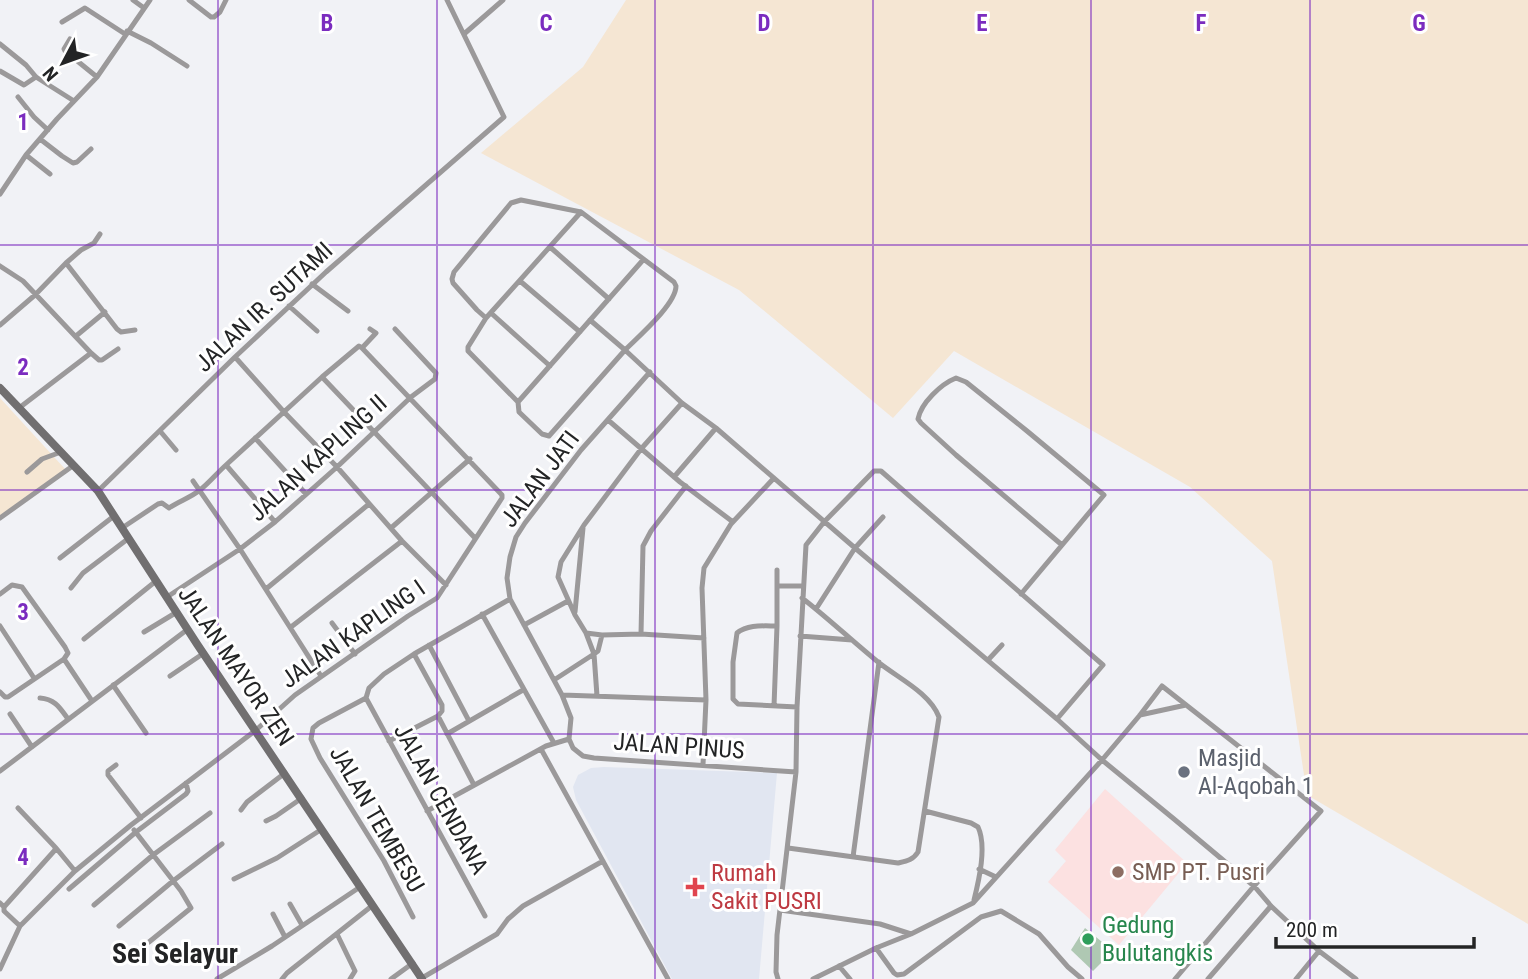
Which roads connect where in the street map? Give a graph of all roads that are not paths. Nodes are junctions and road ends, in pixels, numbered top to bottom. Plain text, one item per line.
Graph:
1 (133, 0) edge
2 (149, 0) edge
3 (189, 0) edge
4 (226, 0) edge
5 (447, 0) edge
6 (503, 0) edge
7 (144, 8) junction
8 (62, 22) dead end
9 (126, 33) junction
10 (464, 34) junction
11 (70, 38) dead end
12 (0, 44) edge
13 (187, 66) dead end
14 (0, 71) edge
15 (97, 76) junction
16 (36, 77) junction
17 (18, 97) dead end
18 (74, 101) junction
19 (48, 130) junction
20 (40, 139) junction
21 (91, 149) dead end
22 (26, 155) junction
23 (50, 174) dead end
24 (0, 194) edge
25 (581, 212) junction
26 (100, 234) dead end
27 (550, 247) junction
28 (643, 260) junction
29 (66, 263) junction
30 (0, 267) edge
31 (520, 281) junction
32 (312, 284) junction
33 (35, 295) junction
34 (609, 299) junction
35 (289, 306) junction
36 (348, 311) dead end
37 (104, 312) junction
38 (491, 313) junction
39 (486, 318) junction
40 (590, 320) junction
41 (0, 325) edge
42 (370, 328) dead end
43 (394, 329) dead end
44 (135, 330) dead end
45 (317, 331) dead end
46 (580, 332) junction
47 (76, 336) junction
48 (362, 348) junction
49 (118, 349) dead end
50 (625, 350) junction
51 (91, 354) junction
52 (235, 357) junction
53 (550, 366) junction
54 (650, 372) junction
55 (322, 377) junction
56 (0, 388) edge
57 (411, 397) junction
58 (518, 402) junction
59 (682, 403) junction
60 (19, 408) junction
61 (284, 412) junction
62 (608, 420) junction
63 (716, 428) junction
64 (160, 431) junction
65 (375, 431) junction
66 (255, 438) junction
67 (641, 449) junction
68 (176, 450) dead end
69 (61, 452) junction
70 (470, 459) junction
71 (74, 465) junction
72 (226, 465) junction
73 (337, 467) junction
74 (27, 472) dead end
75 (674, 477) junction
76 (774, 478) junction
77 (193, 481) dead end
78 (686, 486) junction
79 (200, 490) junction
80 (98, 491) junction
81 (431, 491) junction
82 (306, 494) junction
83 (369, 504) junction
84 (114, 516) junction
85 (883, 517) dead end
86 (0, 518) edge
87 (275, 522) junction
88 (733, 522) junction
89 (824, 522) junction
90 (584, 525) junction
91 (122, 528) junction
92 (391, 528) junction
93 (129, 538) junction
94 (475, 538) junction
95 (402, 541) junction
96 (1062, 545) junction
97 (855, 548) junction
98 (240, 549) junction
99 (60, 558) dead end
100 (777, 570) dead end
101 (156, 581) junction
102 (446, 585) junction
103 (777, 586) junction
104 (803, 586) junction
105 (71, 588) dead end
106 (266, 589) junction
107 (0, 594) edge
108 (1021, 594) junction
109 (167, 597) junction
110 (802, 598) junction
111 (510, 599) junction
112 (568, 601) junction
113 (817, 609) junction
114 (177, 612) junction
115 (482, 614) junction
116 (575, 615) junction
117 (332, 623) dead end
118 (524, 625) junction
119 (0, 626) edge
120 (777, 626) junction
121 (291, 627) junction
122 (188, 629) junction
123 (144, 632) dead end
124 (586, 633) junction
125 (640, 634) junction
126 (602, 635) junction
127 (800, 636) junction
128 (704, 638) junction
129 (84, 639) dead end
130 (852, 640) junction
131 (429, 645) junction
132 (1002, 645) dead end
133 (204, 653) junction
134 (355, 654) junction
135 (414, 654) junction
136 (594, 654) junction
137 (64, 659) junction
138 (988, 660) junction
139 (878, 662) junction
140 (170, 676) dead end
141 (321, 676) junction
142 (34, 678) junction
143 (554, 680) junction
144 (113, 685) junction
145 (523, 690) junction
146 (0, 692) edge
147 (562, 695) junction
148 (597, 696) junction
149 (40, 698) dead end
150 (366, 698) junction
151 (706, 700) junction
152 (92, 701) junction
153 (1186, 705) junction
154 (774, 706) junction
155 (797, 707) junction
156 (10, 714) dead end
157 (1140, 715) junction
158 (438, 716) junction
159 (68, 719) junction
160 (1057, 719) junction
161 (469, 721) junction
162 (256, 730) junction
163 (146, 733) dead end
164 (447, 734) junction
165 (569, 738) junction
166 (389, 741) junction
167 (554, 743) junction
168 (32, 747) junction
169 (541, 749) junction
170 (1102, 760) junction
171 (116, 765) dead end
172 (703, 765) junction
173 (0, 772) edge
174 (796, 772) junction
175 (285, 774) junction
176 (186, 783) junction
177 (474, 785) junction
178 (302, 798) junction
179 (18, 808) dead end
180 (241, 810) dead end
181 (427, 811) junction
182 (925, 811) junction
183 (210, 813) dead end
184 (141, 818) junction
185 (266, 821) dead end
186 (131, 825) junction
187 (322, 830) junction
188 (136, 832) junction
189 (222, 844) dead end
190 (56, 848) junction
191 (788, 848) junction
192 (153, 855) junction
193 (853, 857) junction
194 (603, 861) junction
195 (979, 869) junction
196 (75, 871) junction
197 (996, 877) junction
198 (234, 878) dead end
199 (173, 881) junction
200 (1254, 886) junction
201 (360, 887) junction
202 (69, 889) dead end
203 (973, 903) junction
204 (290, 904) dead end
205 (2, 905) edge
206 (94, 905) dead end
207 (373, 905) junction
208 (1271, 905) junction
209 (780, 910) junction
210 (273, 914) dead end
211 (485, 916) dead end
212 (413, 917) dead end
213 (302, 925) junction
214 (20, 926) junction
215 (119, 926) dead end
216 (337, 934) junction
217 (911, 934) junction
218 (285, 937) junction
219 (149, 942) dead end
220 (876, 948) junction
221 (1319, 951) junction
222 (413, 963) junction
223 (839, 966) junction
224 (0, 969) edge
225 (898, 977) edge
226 (217, 979) edge
227 (282, 979) edge
228 (350, 979) edge
229 (391, 979) edge
230 (422, 979) edge
231 (668, 979) edge
232 (778, 979) edge
233 (813, 979) edge
234 (850, 979) edge
235 (1082, 979) edge
236 (1175, 979) edge
237 (1208, 979) edge
238 (1296, 979) edge
239 (1356, 979) edge

1 - 7 street
2 - 7 street
3 - 4 street
5 - 10 street
6 - 10 street
7 - 9 street
8 - 9 street
9 - 13 street
9 - 15 street
10 - 32 street, JALAN IR. SUTAMI
11 - 15 street
12 - 16 street
14 - 16 street
15 - 18 street
16 - 18 street
17 - 19 street
18 - 19 street
19 - 20 street
20 - 21 street
20 - 22 street
22 - 23 street
22 - 24 street
25 - 27 street
25 - 28 street
25 - 39 street
26 - 29 street
27 - 31 street
27 - 34 street
28 - 34 street
28 - 50 street
29 - 33 street
29 - 37 street
30 - 33 street
31 - 38 street
31 - 46 street
32 - 35 street, JALAN IR. SUTAMI
32 - 36 street
33 - 41 street
33 - 47 street
34 - 40 street
35 - 45 street
35 - 52 street, JALAN IR. SUTAMI
37 - 44 street
37 - 47 street
38 - 39 street
38 - 53 street
39 - 58 street
40 - 46 street
40 - 50 street
42 - 48 street
43 - 57 street, JALAN KAPLING II
46 - 53 street
47 - 51 street
48 - 55 street
48 - 57 street, JALAN KAPLING I
49 - 51 street
50 - 54 street
50 - 58 street
51 - 60 street
52 - 61 street
52 - 64 street, JALAN IR. SUTAMI
53 - 58 street
54 - 59 street
54 - 62 street, JALAN JATI
55 - 61 street
55 - 65 street
56 - 60 street, JALAN MAYOR ZEN
57 - 65 street, JALAN KAPLING II
57 - 70 street, JALAN KAPLING I
59 - 63 street
59 - 67 street
60 - 69 street, JALAN MAYOR ZEN
61 - 66 street
61 - 73 street
62 - 67 street
62 - 111 street, JALAN JATI
63 - 75 street
63 - 76 street
64 - 68 street
64 - 80 street, JALAN IR. SUTAMI
65 - 73 street, JALAN KAPLING II
65 - 81 street
66 - 72 street
66 - 82 street
67 - 75 street
67 - 90 street
69 - 71 street, JALAN MAYOR ZEN
69 - 74 street
70 - 81 street
70 - 94 street, JALAN KAPLING I
71 - 80 street, JALAN MAYOR ZEN
71 - 86 street
72 - 79 street
72 - 87 street
73 - 82 street, JALAN KAPLING II
73 - 83 street
75 - 78 street
76 - 88 street
76 - 89 street
77 - 79 street
78 - 88 street
78 - 125 street
79 - 91 street
79 - 98 street
80 - 84 street, JALAN MAYOR ZEN
81 - 92 street
81 - 94 street
82 - 87 street, JALAN KAPLING II
83 - 92 street
83 - 106 street
84 - 91 street, JALAN MAYOR ZEN
84 - 99 street
85 - 97 street
87 - 98 street, JALAN KAPLING II
88 - 128 street
89 - 97 street
89 - 104 street
89 - 108 street
90 - 112 street
90 - 116 street
91 - 93 street, JALAN MAYOR ZEN
92 - 95 street
93 - 101 street, JALAN MAYOR ZEN
93 - 105 street
94 - 102 street, JALAN KAPLING I
95 - 102 street
95 - 121 street
96 - 96 street
96 - 108 street
97 - 113 street
97 - 138 street
98 - 106 street
98 - 109 street, JALAN KAPLING II
100 - 103 street
101 - 109 street, JALAN MAYOR ZEN
101 - 129 street
102 - 134 street, JALAN KAPLING I
103 - 104 street
103 - 120 street
104 - 110 street
106 - 121 street
107 - 137 street
108 - 160 street
109 - 114 street, JALAN MAYOR ZEN
110 - 113 street
110 - 127 street
111 - 115 street
111 - 118 street, JALAN JATI
112 - 116 street
112 - 118 street
113 - 130 street
114 - 122 street, JALAN MAYOR ZEN
114 - 123 street
115 - 131 street
115 - 145 street
116 - 124 street
117 - 134 street
118 - 143 street, JALAN JATI
119 - 142 street
120 - 154 street
120 - 154 street
121 - 141 street
122 - 133 street, JALAN MAYOR ZEN
122 - 144 street
124 - 126 street
124 - 136 street
125 - 126 street
125 - 128 street
126 - 136 street
127 - 130 street
127 - 155 street
128 - 151 street
130 - 139 street
131 - 135 street
131 - 161 street
132 - 138 street
133 - 140 street
133 - 162 street, JALAN MAYOR ZEN
134 - 141 street, JALAN KAPLING I
135 - 150 street
135 - 158 street
136 - 143 street
136 - 148 street
137 - 142 street
137 - 152 street
138 - 160 street
139 - 182 street
139 - 193 street
141 - 162 street, JALAN KAPLING I
142 - 146 street
143 - 147 street, JALAN JATI
144 - 152 street
144 - 163 street
145 - 161 street
145 - 167 street
147 - 148 street
147 - 165 street, JALAN JATI
148 - 151 street
149 - 159 street
150 - 166 street, JALAN CENDANA
150 - 212 street, JALAN TEMBESU
151 - 172 street
152 - 159 street
153 - 157 street
153 - 157 street
153 - 200 street
154 - 155 street
155 - 174 street
156 - 168 street
157 - 170 street
158 - 164 street
158 - 166 street
159 - 168 street
160 - 170 street
161 - 164 street
162 - 175 street, JALAN MAYOR ZEN
162 - 176 street, JALAN KAPLING I
164 - 177 street
165 - 167 street
165 - 172 street, JALAN PINUS
166 - 181 street, JALAN CENDANA
167 - 169 street
168 - 173 street
169 - 177 street
169 - 194 street
170 - 197 street
170 - 200 street
171 - 184 street
172 - 174 street, JALAN PINUS
174 - 191 street
175 - 178 street, JALAN MAYOR ZEN
175 - 180 street
176 - 184 street, JALAN KAPLING I
176 - 188 street
177 - 181 street
178 - 185 street
178 - 187 street, JALAN MAYOR ZEN
179 - 190 street
181 - 211 street, JALAN CENDANA
182 - 193 street
182 - 195 street
183 - 192 street
184 - 186 street, JALAN KAPLING I
186 - 188 street
186 - 196 street, JALAN KAPLING I
187 - 198 street
187 - 201 street, JALAN MAYOR ZEN
188 - 192 street
188 - 202 street
189 - 199 street
190 - 196 street
190 - 205 street
191 - 193 street
191 - 209 street
192 - 199 street
192 - 206 street
194 - 230 street
194 - 231 street
195 - 197 street
195 - 203 street
196 - 214 street, JALAN KAPLING I
197 - 203 street
199 - 215 street
199 - 219 street
200 - 208 street
200 - 236 street
201 - 207 street, JALAN MAYOR ZEN
201 - 213 street
203 - 217 street
204 - 213 street
205 - 214 street
207 - 216 street
207 - 222 street, JALAN MAYOR ZEN
208 - 221 street
208 - 237 street
209 - 217 street
209 - 232 street
210 - 218 street
213 - 218 street
214 - 224 street
216 - 227 street
216 - 228 street
217 - 220 street
218 - 226 street
220 - 223 street
220 - 225 street
221 - 238 street
221 - 239 street
222 - 229 street
222 - 230 street, JALAN MAYOR ZEN
223 - 233 street
223 - 234 street
225 - 235 street

